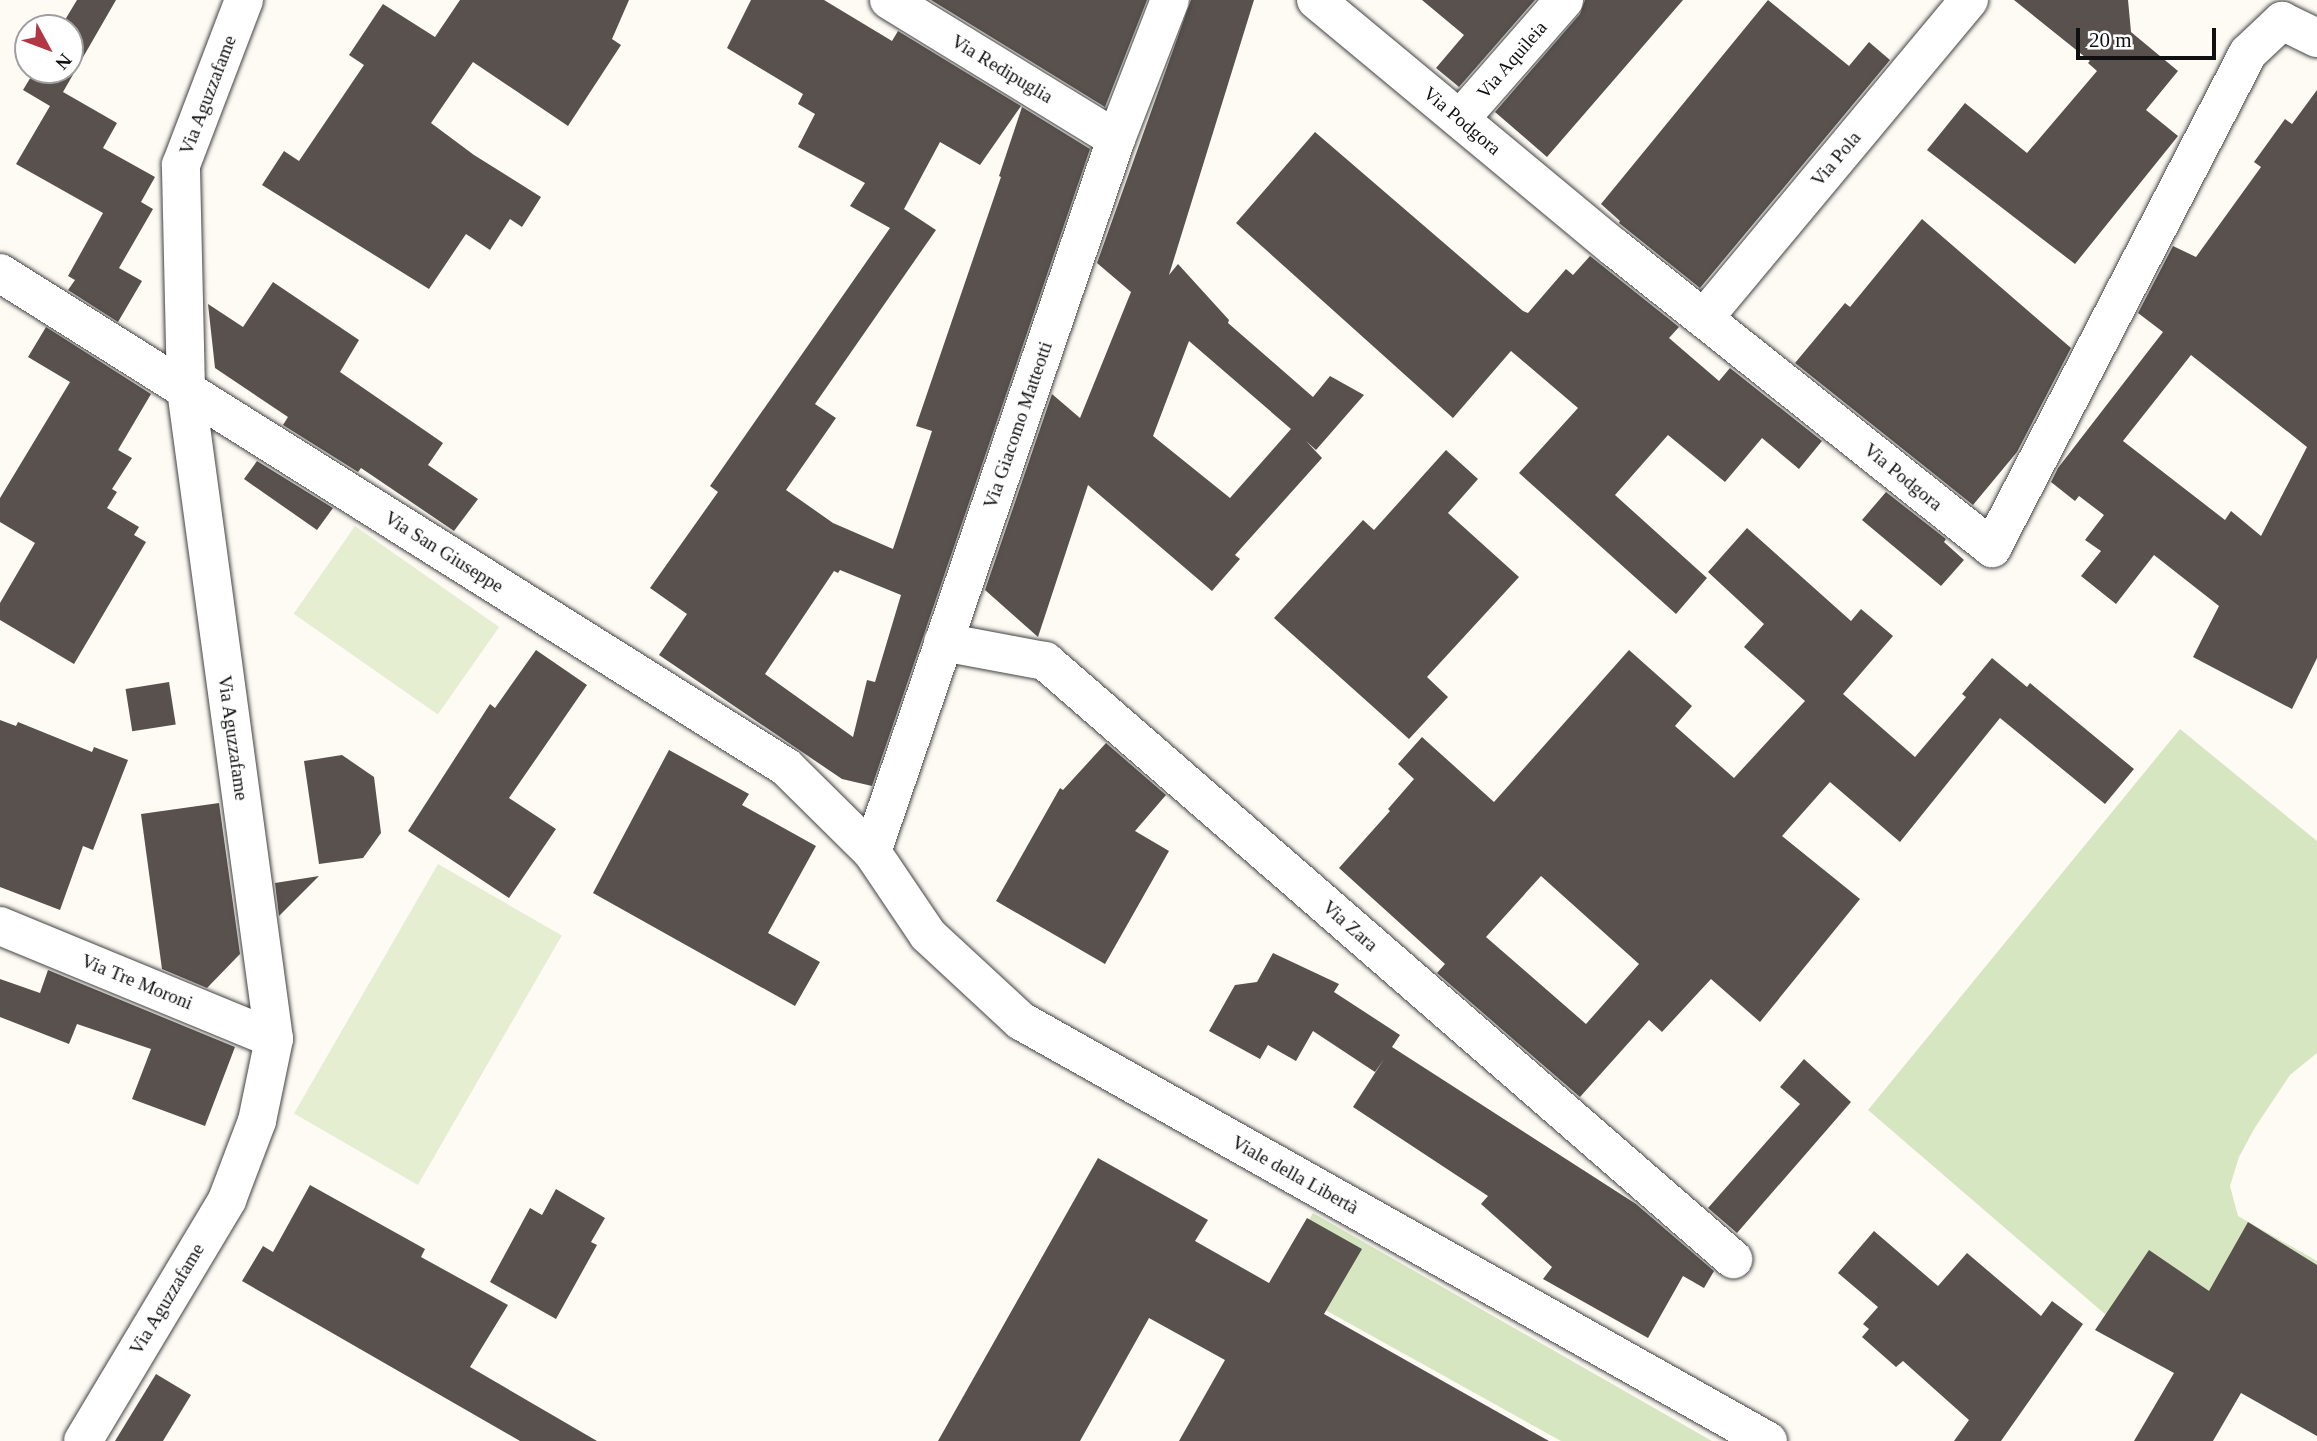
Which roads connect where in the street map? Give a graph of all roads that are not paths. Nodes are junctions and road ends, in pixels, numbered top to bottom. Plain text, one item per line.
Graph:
1 (244, 0) edge
2 (889, 0) edge
3 (1170, 0) edge
4 (1316, 0) edge
5 (1564, 0) edge
6 (1969, 0) edge
7 (2317, 38) edge
8 (1460, 119) junction
9 (1116, 138) junction
10 (0, 273) edge
11 (1704, 318) junction
12 (186, 390) junction
13 (943, 642) junction
14 (872, 852) junction
15 (0, 926) edge
16 (274, 1039) junction
17 (1733, 1259) dead end
18 (83, 1441) edge
19 (1768, 1441) edge

1 - 12 street, Via Aguzzafame
2 - 9 street, Via Redipuglia
3 - 9 street, Via Giacomo Matteotti
4 - 8 street, Via Podgora
5 - 8 street, Via Aquileia
6 - 11 street, Via Pola
7 - 11 street, Via Podgora
8 - 11 street, Via Podgora
9 - 13 street, Via Giacomo Matteotti
10 - 12 street, Via San Giuseppe
12 - 14 street, Via San Giuseppe
12 - 16 street, Via Aguzzafame
13 - 14 street, Via Giacomo Matteotti
13 - 17 street, Via Zara
14 - 19 street, Viale della Libertà
15 - 16 street, Via Tre Moroni
16 - 18 street, Via Aguzzafame

